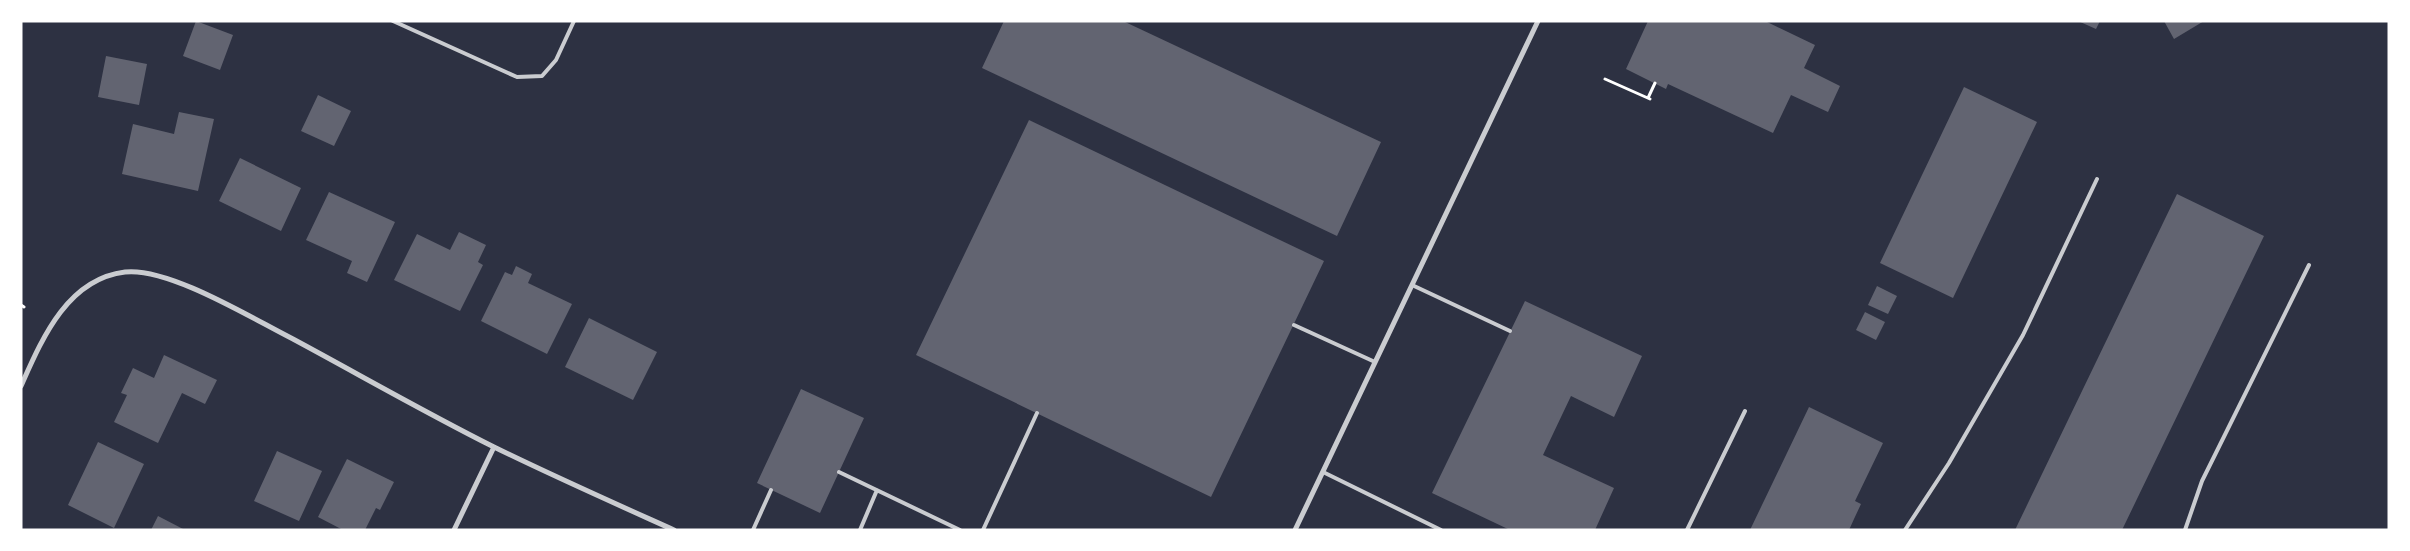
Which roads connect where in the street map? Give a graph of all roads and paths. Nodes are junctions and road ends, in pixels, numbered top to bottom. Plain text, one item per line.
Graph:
1 (393, 21) edge
2 (574, 21) edge
3 (1538, 21) edge
4 (1606, 79) dead end
5 (1655, 83) dead end
6 (2097, 179) dead end
7 (2309, 265) dead end
8 (1412, 285) junction
9 (1294, 325) dead end
10 (1510, 331) dead end
11 (1375, 362) junction
12 (21, 386) edge
13 (1744, 411) dead end
14 (1037, 413) dead end
15 (494, 447) junction
16 (839, 472) dead end
17 (1323, 472) junction
18 (771, 490) dead end
19 (877, 490) junction
20 (454, 530) edge
21 (674, 530) edge
22 (753, 530) edge
23 (860, 530) edge
24 (960, 530) edge
25 (983, 530) edge
26 (1295, 530) edge
27 (1441, 530) edge
28 (1687, 530) edge
29 (1906, 530) edge
30 (2185, 530) edge

1 - 2 lane
3 - 8 street
4 - 5 path
6 - 29 lane
7 - 30 lane
8 - 10 lane
8 - 11 street
9 - 11 lane
11 - 17 street
12 - 15 street
13 - 28 lane
14 - 25 lane
15 - 20 street
15 - 21 street
16 - 19 lane
17 - 26 street
17 - 27 lane
18 - 22 lane
19 - 23 lane
19 - 24 lane

